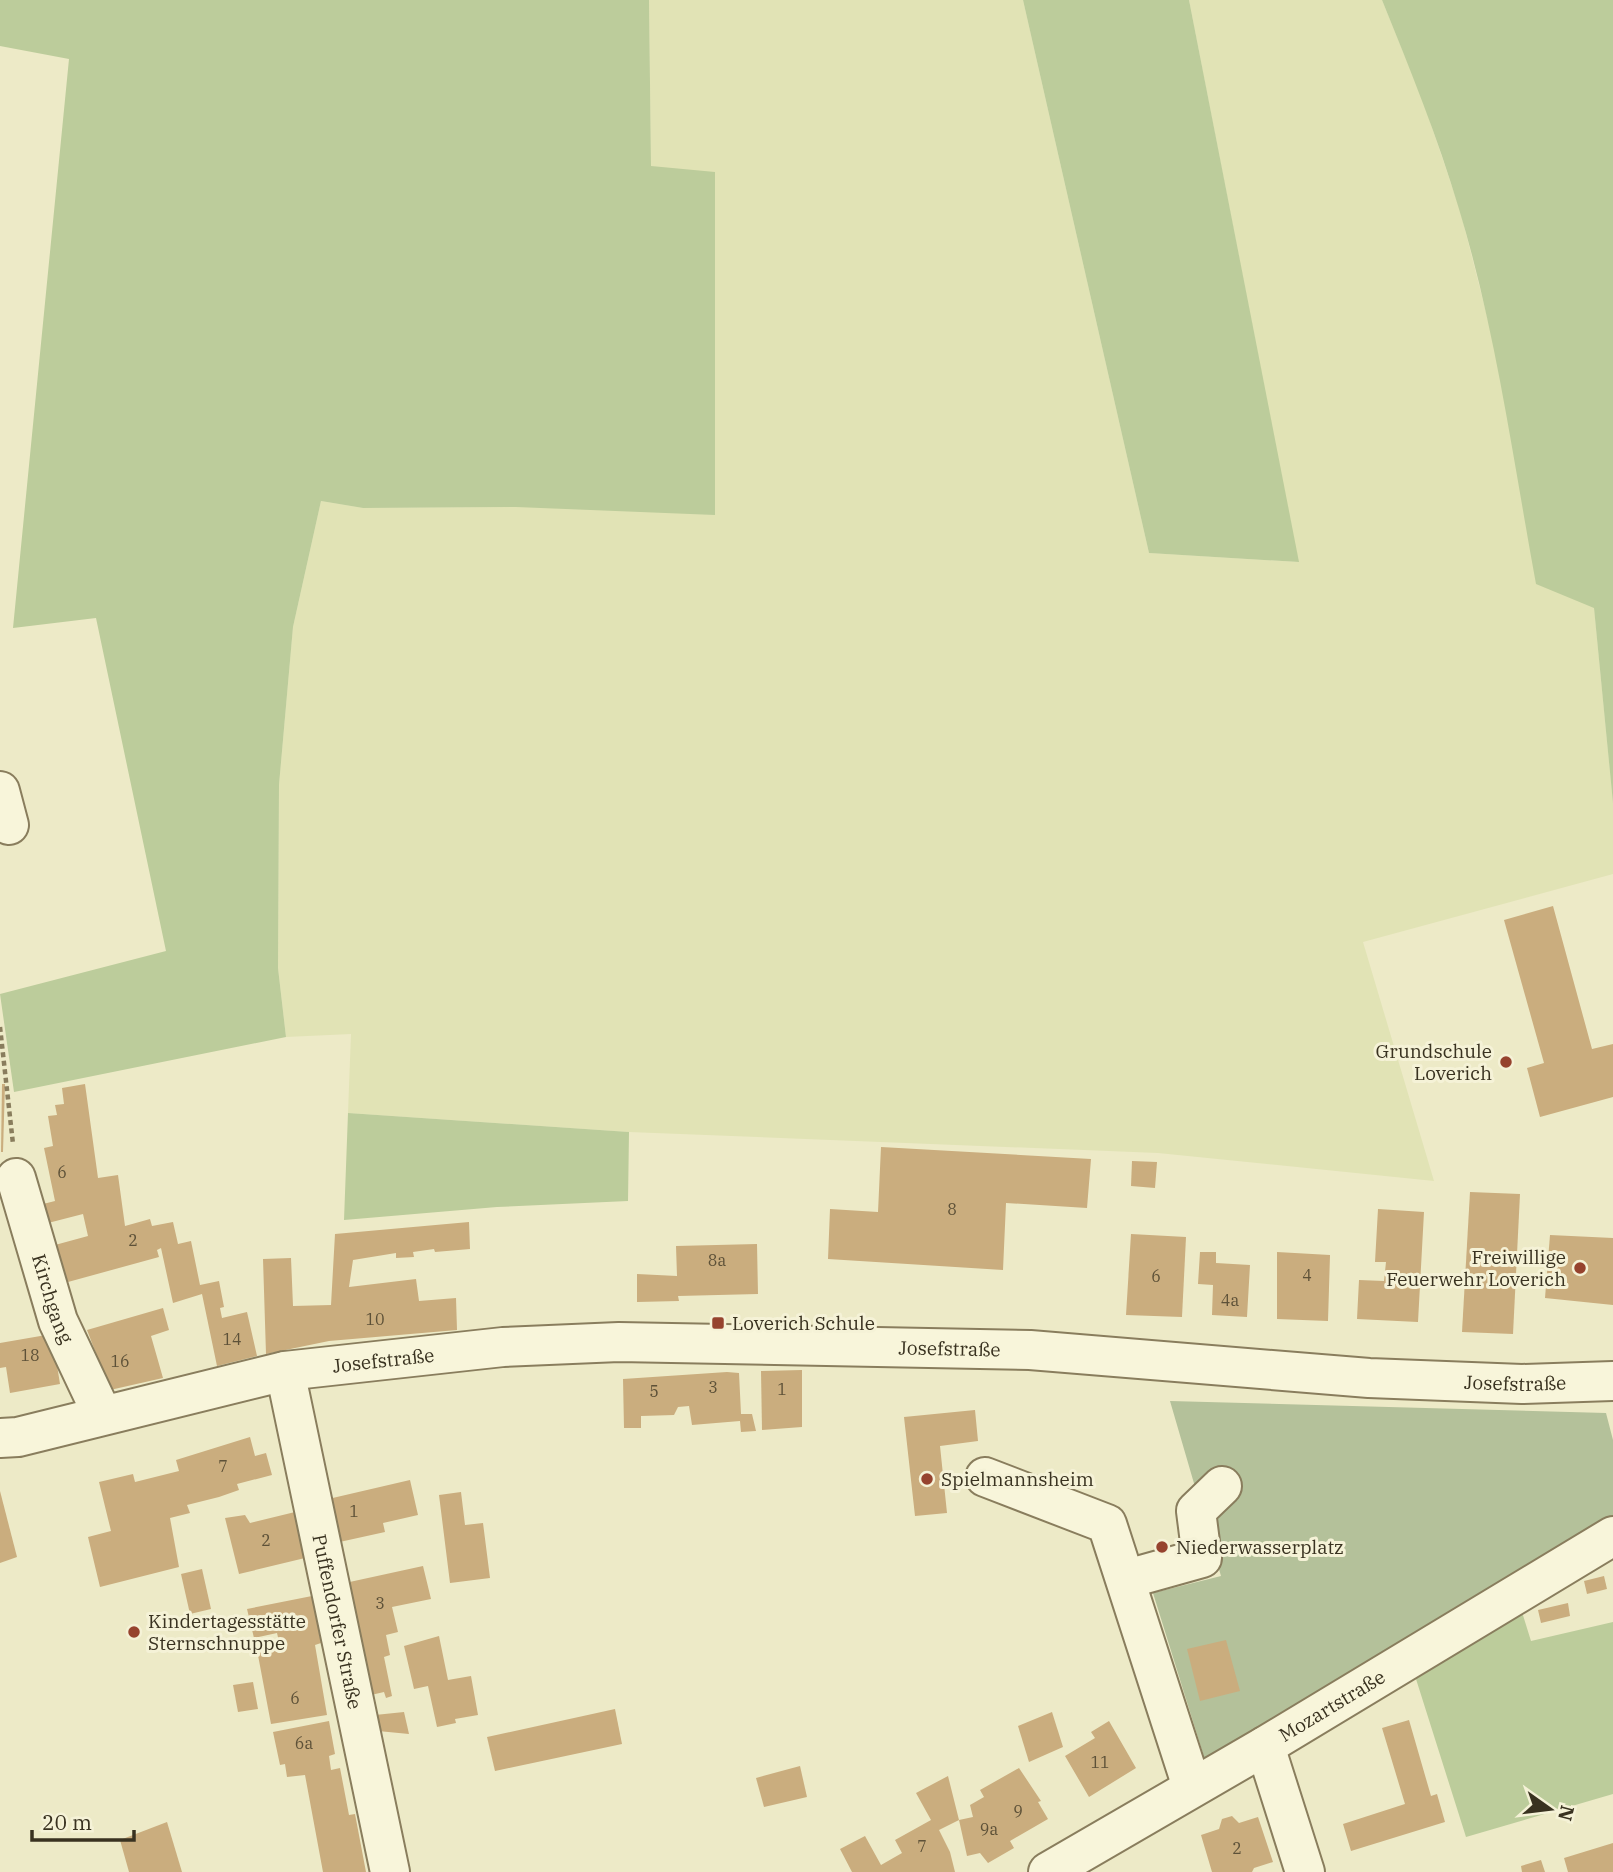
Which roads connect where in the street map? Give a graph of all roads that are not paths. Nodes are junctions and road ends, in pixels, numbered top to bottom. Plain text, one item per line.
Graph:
1 (16, 1178) road end
2 (285, 1370) junction
3 (1613, 1381) edge
4 (102, 1415) junction
5 (0, 1438) edge
6 (985, 1477) dead end
7 (1222, 1486) dead end
8 (1613, 1536) edge
9 (1127, 1579) junction
10 (1265, 1746) junction
11 (1192, 1787) junction
12 (390, 1872) edge
13 (1048, 1872) edge
14 (1305, 1872) edge

1 - 4 street, Kirchgang
2 - 3 street, Josefstraße
2 - 4 street, Josefstraße
2 - 12 street, Puffendorfer Straße
4 - 5 street, Josefstraße
6 - 9 street
7 - 9 street
8 - 10 street, Mozartstraße
9 - 11 street
10 - 11 street, Mozartstraße
10 - 14 street
11 - 13 street, Mozartstraße

